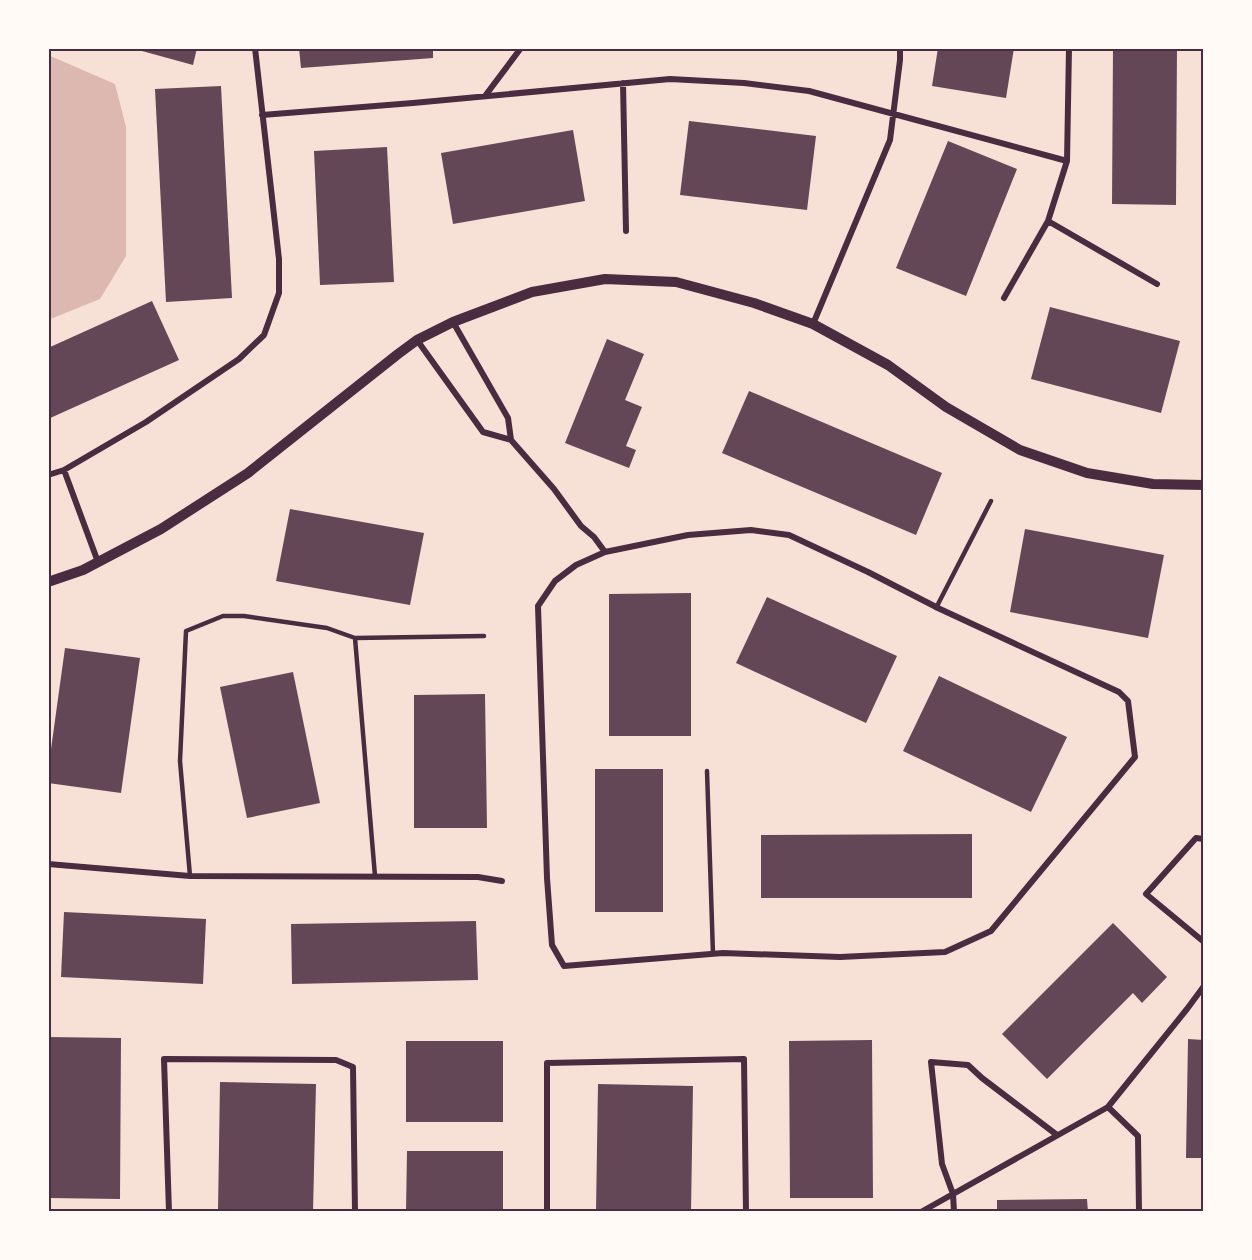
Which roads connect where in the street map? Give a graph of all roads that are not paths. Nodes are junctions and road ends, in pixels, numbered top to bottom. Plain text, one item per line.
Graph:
1 (255, 48) edge
2 (521, 48) edge
3 (900, 48) edge
4 (1068, 48) edge
5 (623, 83) junction
6 (485, 96) junction
7 (262, 115) junction
8 (893, 115) junction
9 (1067, 162) junction
10 (1048, 221) junction
11 (626, 231) dead end
12 (1157, 284) dead end
13 (1004, 298) dead end
14 (453, 322) junction
15 (813, 324) junction
16 (417, 340) junction
17 (511, 440) junction
18 (64, 470) junction
19 (48, 475) edge
20 (1204, 485) edge
21 (991, 501) dead end
22 (604, 552) junction
23 (98, 562) junction
24 (48, 582) edge
25 (936, 608) junction
26 (484, 636) dead end
27 (355, 638) junction
28 (707, 771) dead end
29 (1204, 838) edge
30 (48, 864) edge
31 (190, 876) junction
32 (375, 876) junction
33 (502, 880) dead end
34 (1204, 942) edge
35 (713, 954) junction
36 (1204, 986) edge
37 (1108, 1107) junction
38 (1057, 1135) junction
39 (953, 1194) junction
40 (169, 1212) edge
41 (355, 1212) edge
42 (547, 1212) edge
43 (746, 1212) edge
44 (921, 1212) edge
45 (954, 1212) edge
46 (1139, 1212) edge

1 - 7 street
2 - 6 street
3 - 8 street
4 - 9 street
5 - 6 street
5 - 8 street
5 - 11 street
6 - 7 street
7 - 18 street
8 - 9 street
8 - 15 street
9 - 10 street
10 - 12 street
10 - 13 street
14 - 15 street
14 - 16 street
14 - 17 street
15 - 20 street
16 - 17 street
16 - 23 street
17 - 22 street
18 - 19 street
18 - 23 street
21 - 25 lane
22 - 25 street
22 - 35 street
23 - 24 street
25 - 35 street
26 - 27 lane
27 - 31 lane
27 - 32 lane
28 - 35 lane
29 - 34 street
30 - 31 street
31 - 32 street
32 - 33 street
36 - 37 street
37 - 38 street
37 - 46 street
38 - 39 street
38 - 39 street
39 - 44 street
39 - 45 street
40 - 41 street
42 - 43 street

